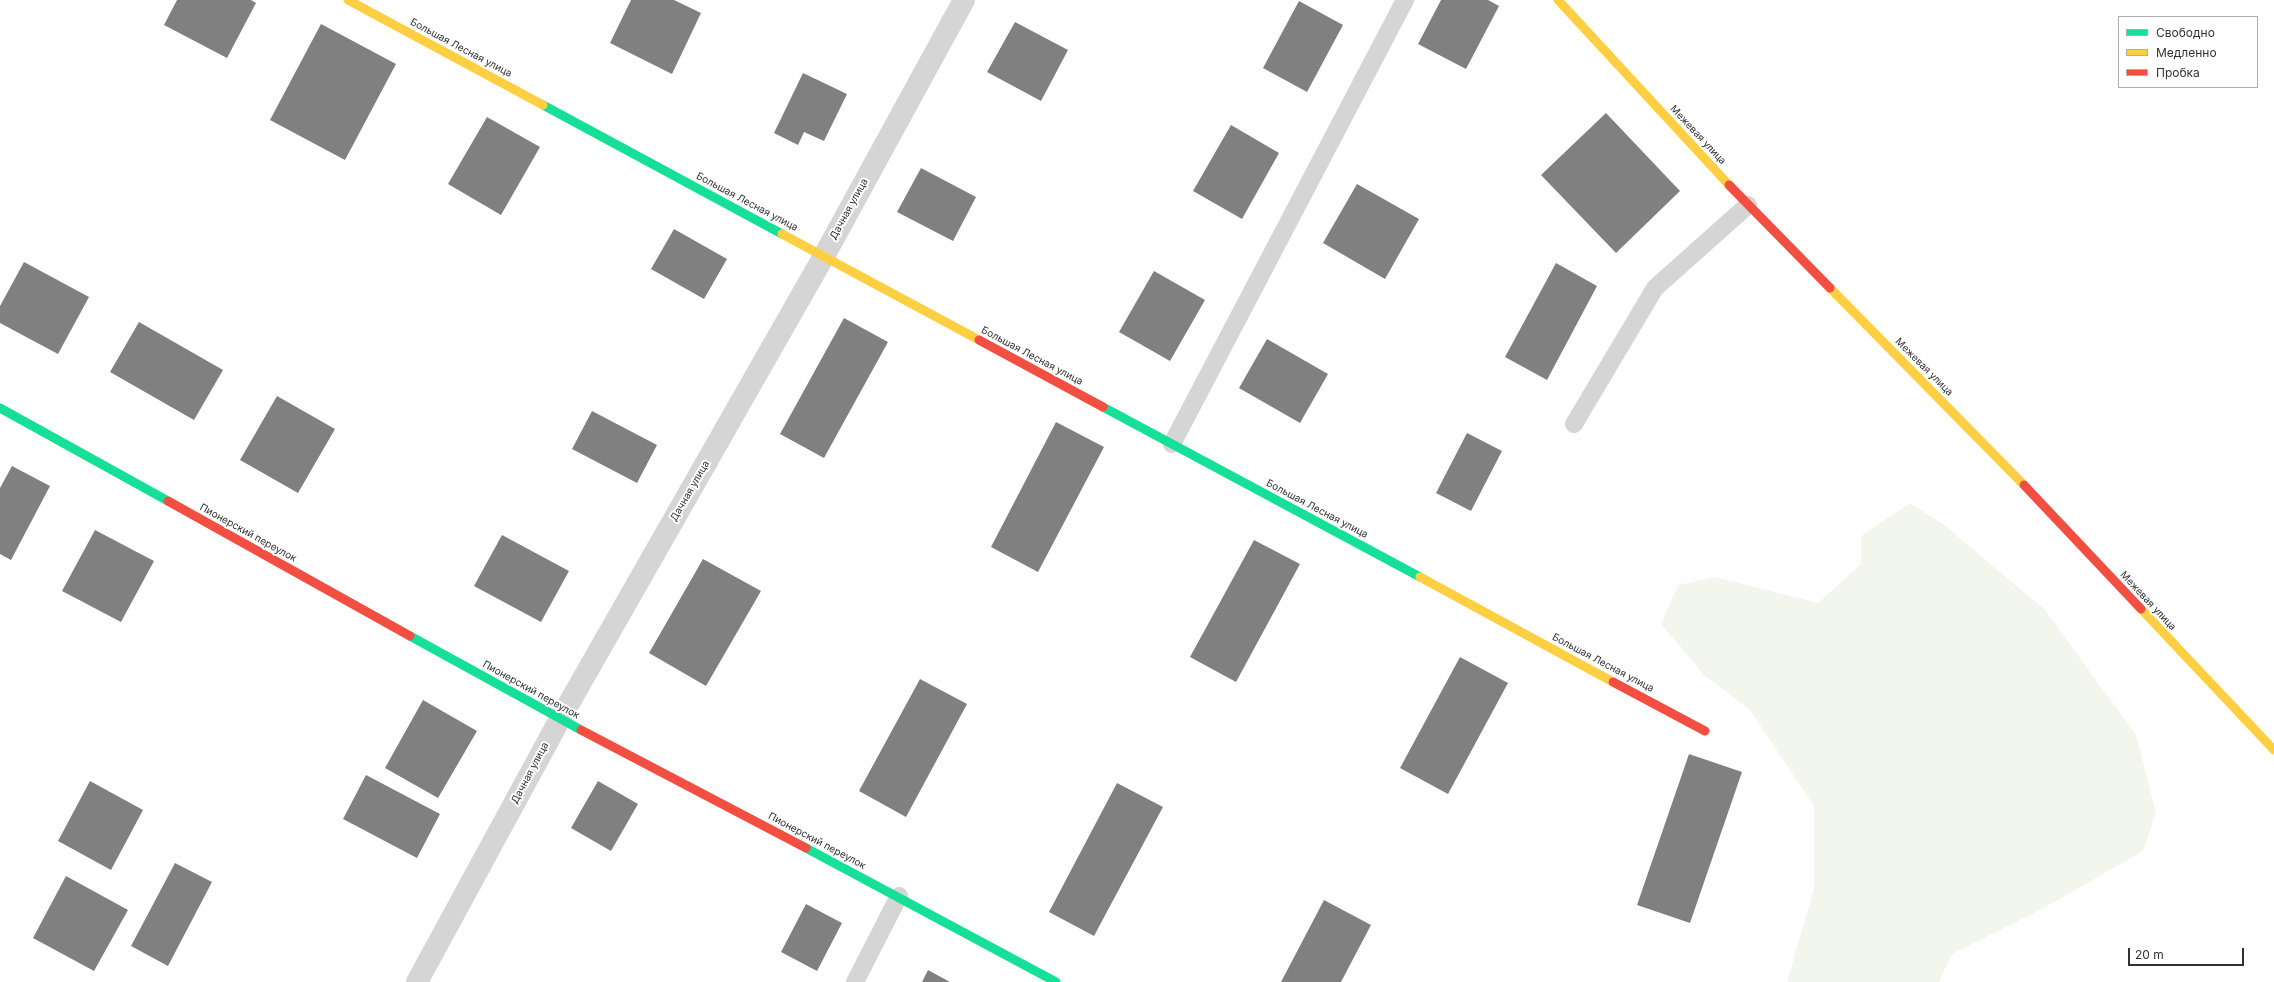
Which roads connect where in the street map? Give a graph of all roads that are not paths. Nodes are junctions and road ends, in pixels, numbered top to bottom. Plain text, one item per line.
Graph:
1 (348, 0) edge
2 (964, 0) edge
3 (1405, 0) edge
4 (1558, 0) edge
5 (1748, 204) junction
6 (824, 256) junction
7 (0, 408) edge
8 (1574, 424) dead end
9 (1172, 444) junction
10 (560, 719) junction
11 (1705, 731) dead end
12 (2274, 750) edge
13 (899, 896) junction
14 (417, 982) edge
15 (855, 982) edge
16 (1056, 982) edge

1 - 6 street, Большая Лесная улица
2 - 6 street, Дачная улица
3 - 9 lane
4 - 5 street, Межевая улица
5 - 8 lane
5 - 12 street, Межевая улица
6 - 9 street, Большая Лесная улица
6 - 10 street, Дачная улица
7 - 10 street, Пионерский переулок
9 - 11 street, Большая Лесная улица
10 - 13 street, Пионерский переулок
10 - 14 street, Дачная улица
13 - 15 lane
13 - 16 street, Пионерский переулок

